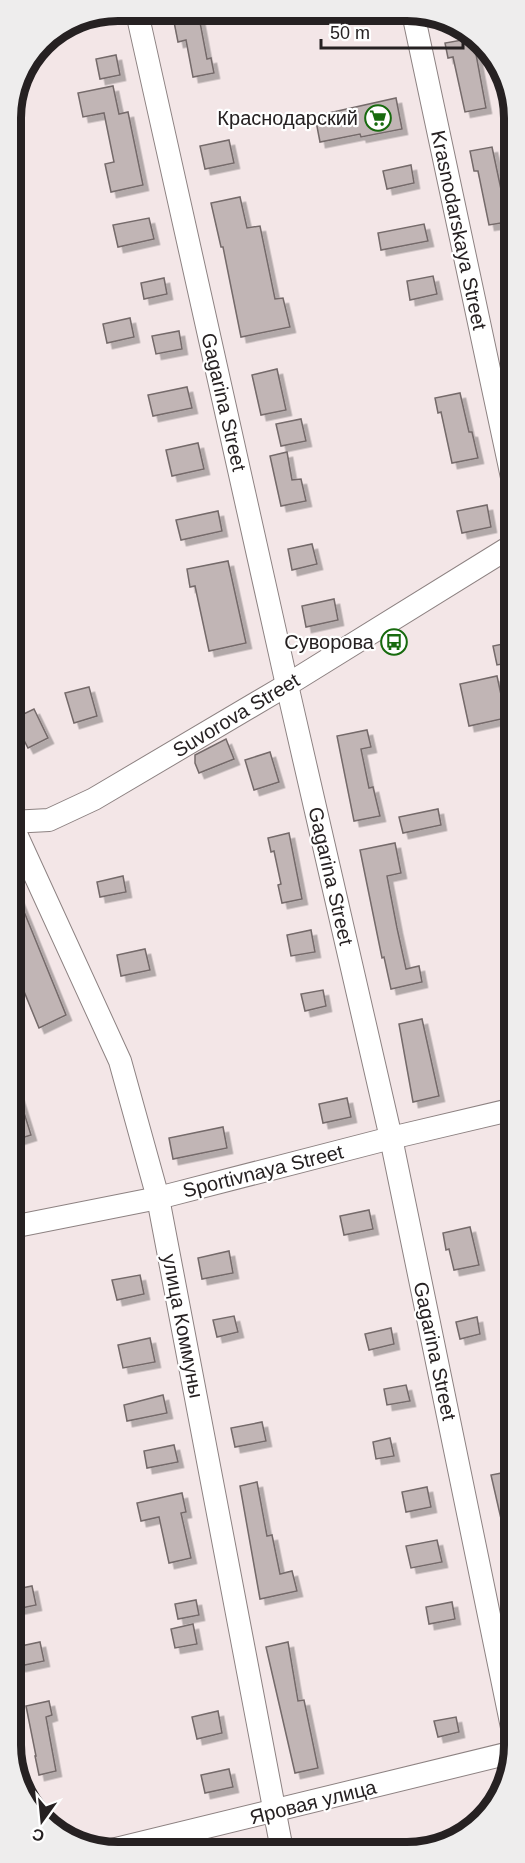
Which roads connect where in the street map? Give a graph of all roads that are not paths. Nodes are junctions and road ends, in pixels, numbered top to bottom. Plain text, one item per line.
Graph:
1 (139, 21) edge
2 (415, 22) edge
3 (504, 440) edge
4 (504, 551) edge
5 (287, 684) junction
6 (21, 822) edge
7 (21, 843) edge
8 (504, 1111) edge
9 (391, 1138) junction
10 (158, 1198) junction
11 (21, 1225) edge
12 (504, 1688) edge
13 (504, 1755) edge
14 (275, 1811) junction
15 (145, 1842) edge
16 (281, 1842) edge

1 - 5 street, Gagarina Street
2 - 3 street, Krasnodarskaya Street
4 - 5 street, Suvorova Street
5 - 6 street, Suvorova Street
5 - 9 street, Gagarina Street
7 - 10 street, улица Коммуны
8 - 9 street, Sportivnaya Street
9 - 10 street, Sportivnaya Street
9 - 12 street, Gagarina Street
10 - 11 street, Sportivnaya Street
10 - 14 street, улица Коммуны
13 - 14 street, Яровая улица
14 - 15 street, Яровая улица
14 - 16 street, улица Коммуны

